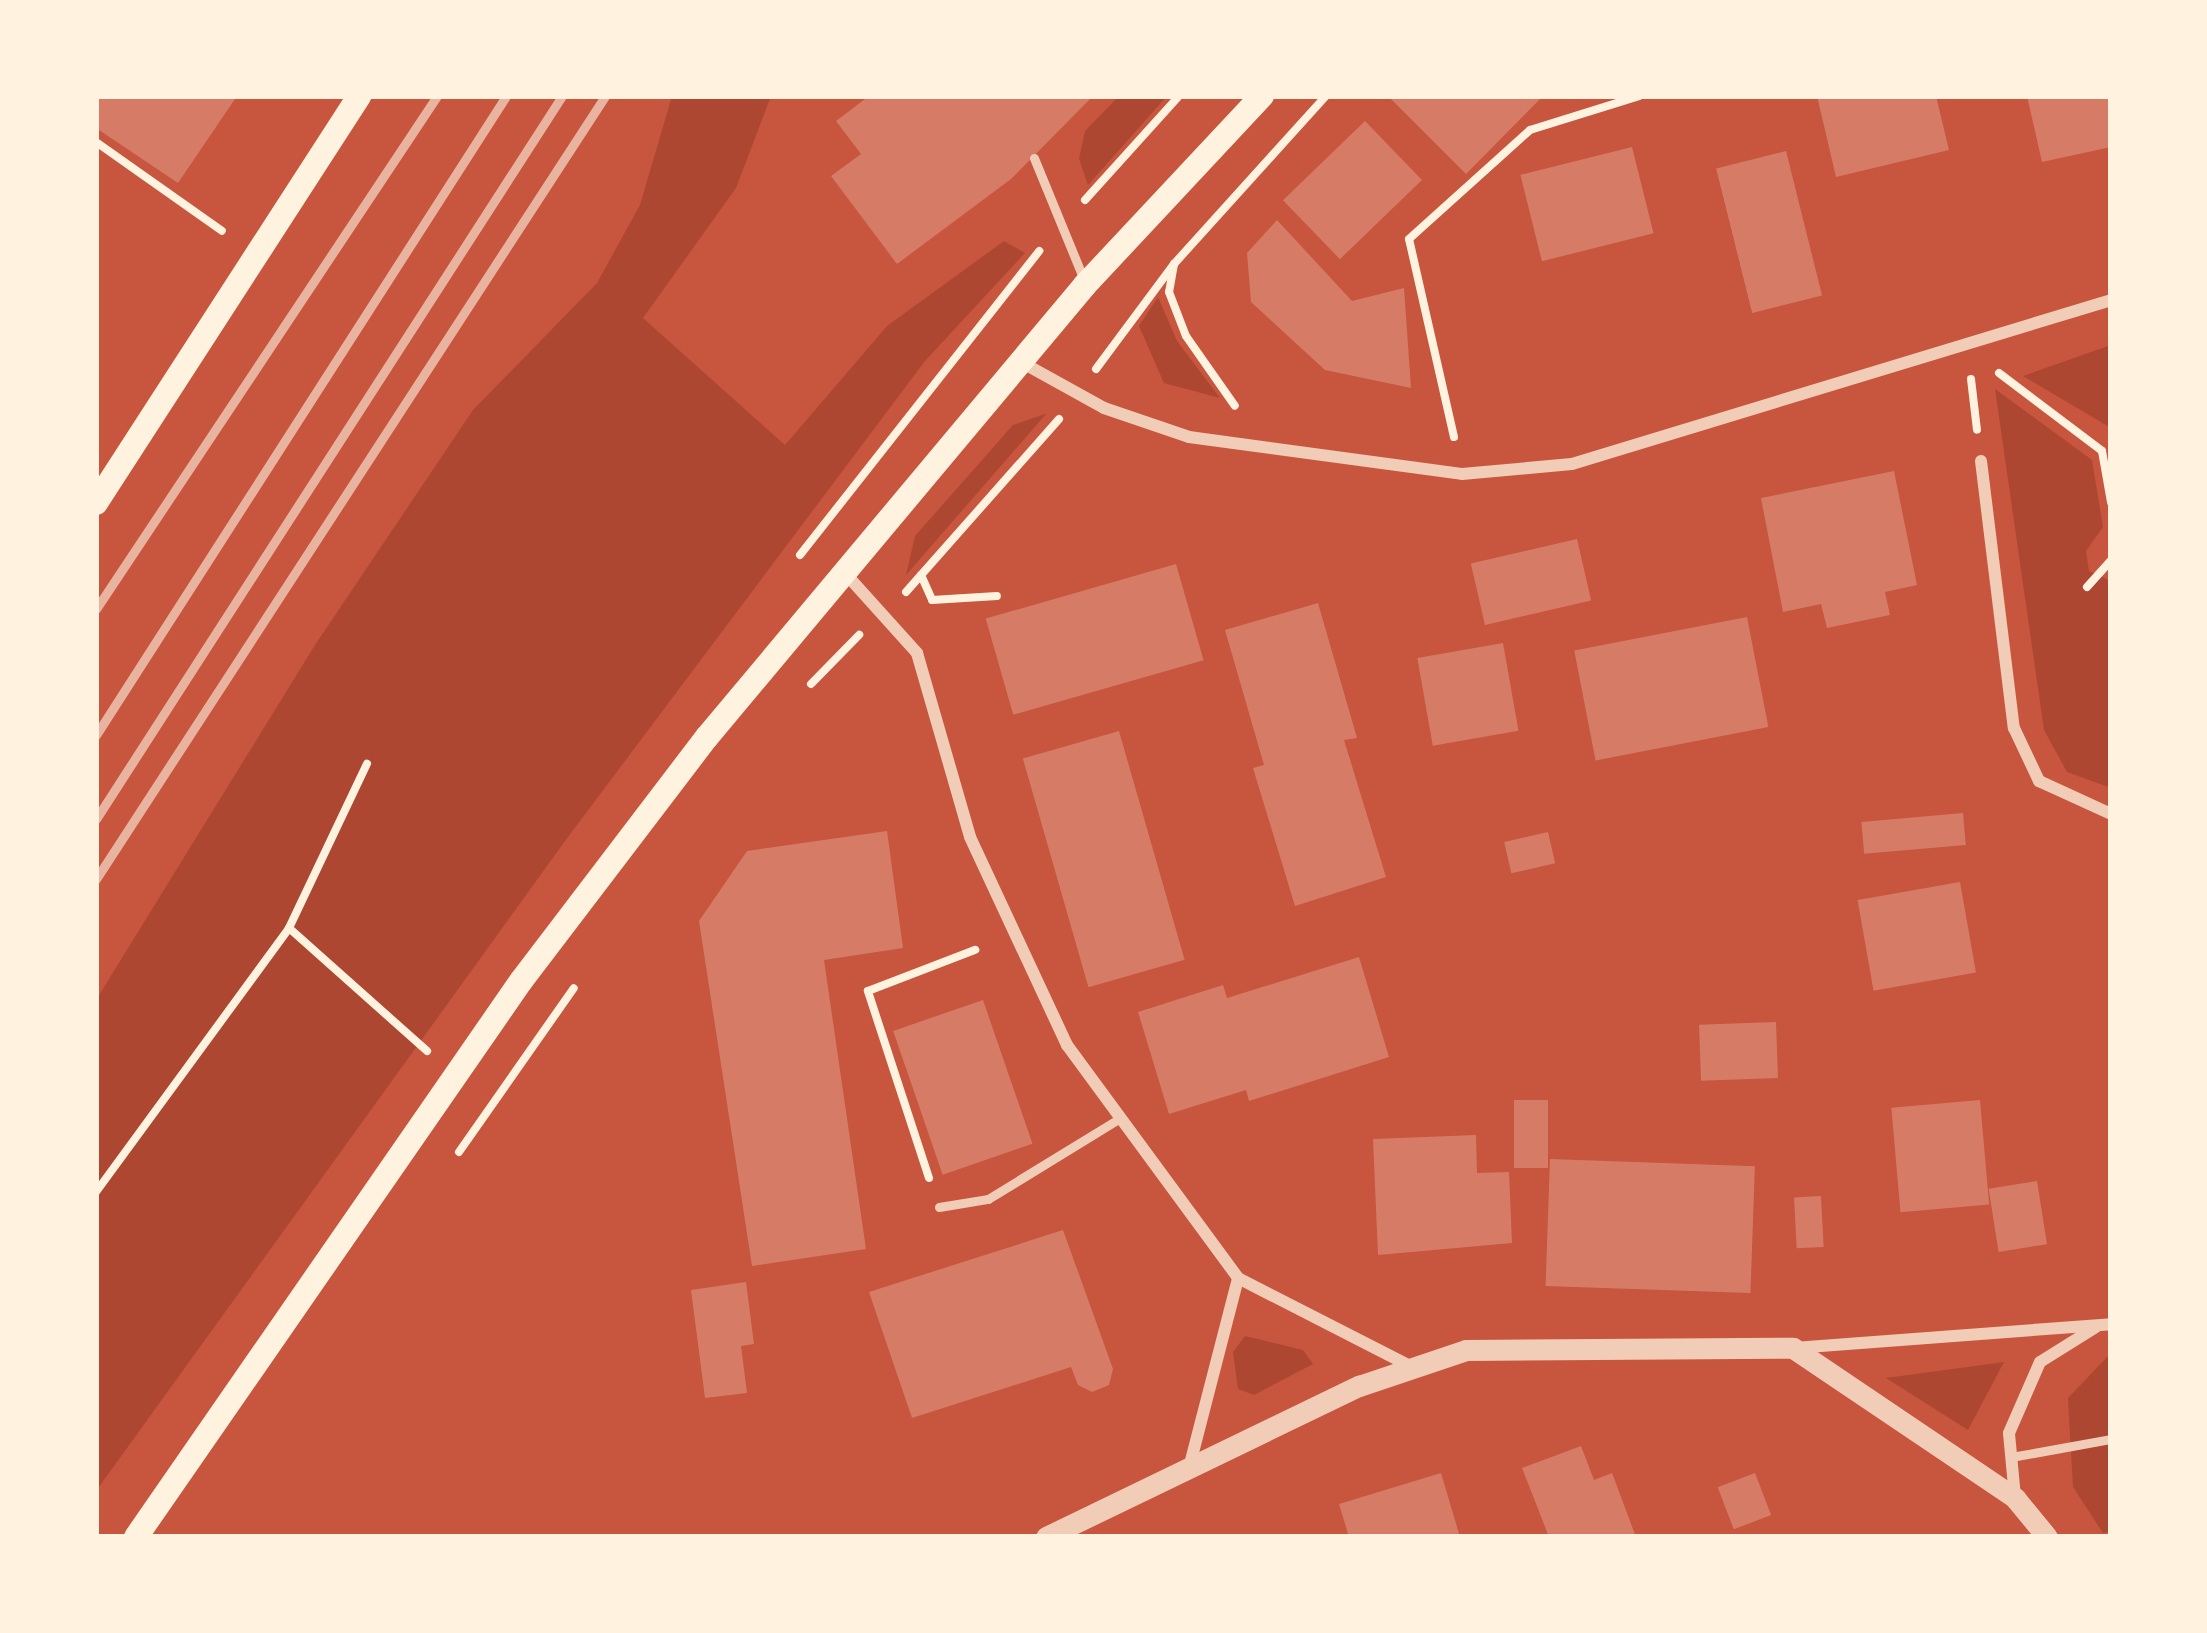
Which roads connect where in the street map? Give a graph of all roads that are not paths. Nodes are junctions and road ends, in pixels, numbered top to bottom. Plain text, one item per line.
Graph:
1 (359, 96) edge
2 (1262, 96) edge
3 (1034, 158) dead end
4 (1085, 284) junction
5 (2111, 300) edge
6 (1021, 362) junction
7 (1981, 461) road end
8 (96, 503) edge
9 (844, 572) junction
10 (2111, 814) edge
11 (1120, 1118) junction
12 (939, 1207) road end
13 (1238, 1278) junction
14 (2104, 1325) edge
15 (1792, 1348) junction
16 (1412, 1367) junction
17 (2111, 1439) edge
18 (2012, 1456) junction
19 (1187, 1472) junction
20 (2015, 1498) junction
21 (136, 1537) edge
22 (1046, 1537) edge
23 (2047, 1537) edge

1 - 8 main road
2 - 4 main road
3 - 4 lane
4 - 6 main road
5 - 6 street
6 - 9 main road
7 - 10 street
9 - 11 street
9 - 21 main road
11 - 12 lane
11 - 13 street
13 - 16 street
13 - 19 street
14 - 15 street
14 - 18 street
15 - 16 street
15 - 20 street
16 - 19 street
17 - 18 lane
18 - 20 street
19 - 22 street
20 - 23 street

